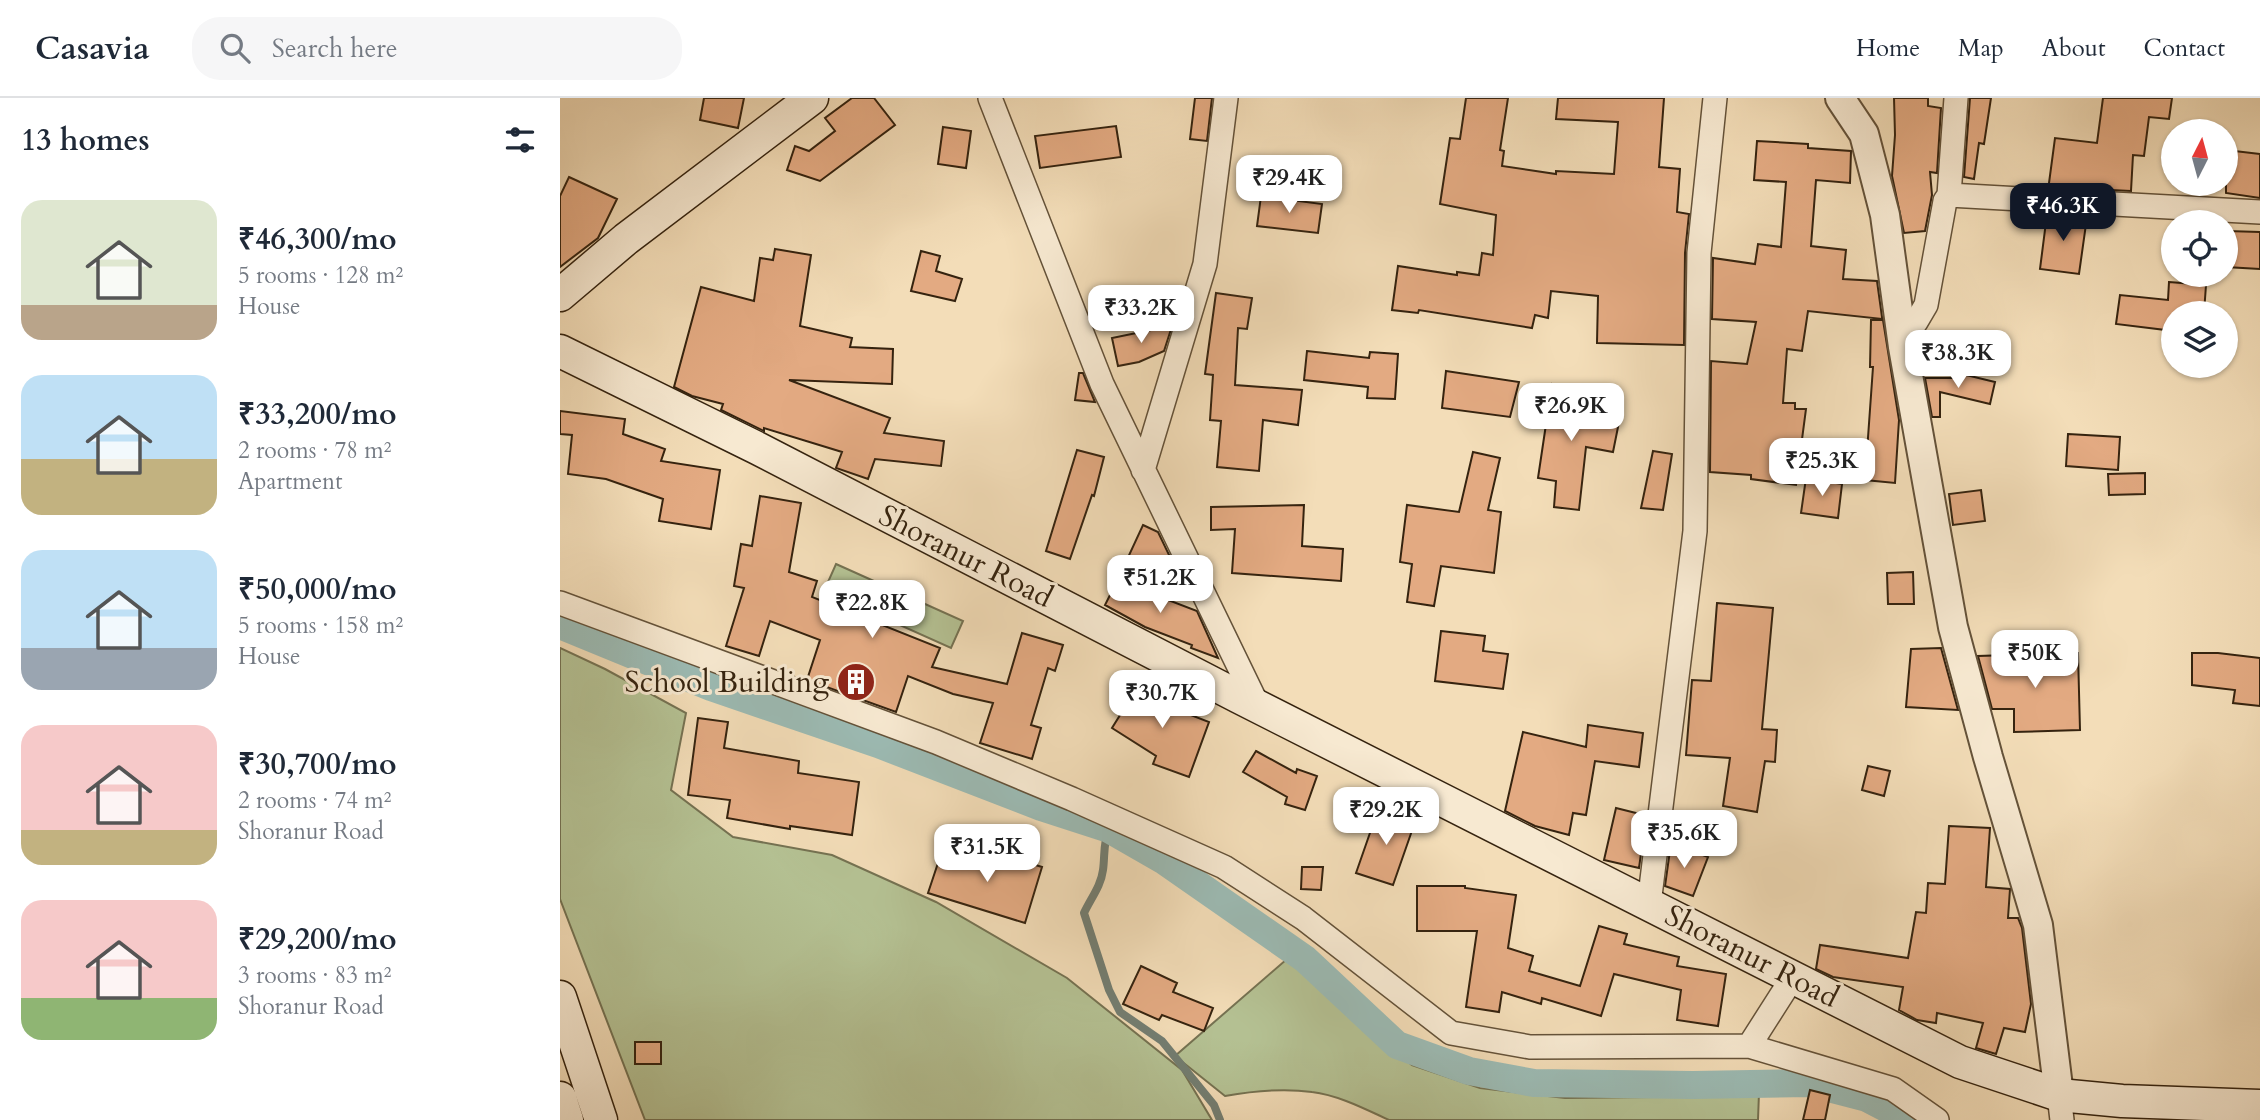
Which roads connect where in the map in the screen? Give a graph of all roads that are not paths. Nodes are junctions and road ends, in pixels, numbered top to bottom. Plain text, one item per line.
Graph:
1 (812, 98) edge
2 (990, 98) edge
3 (1226, 98) edge
4 (1715, 98) edge
5 (1840, 98) edge
6 (1956, 98) edge
7 (1950, 195) junction
8 (2260, 212) edge
9 (560, 295) edge
10 (1902, 336) junction
11 (560, 351) edge
12 (1143, 470) junction
13 (560, 603) edge
14 (1258, 706) junction
15 (1648, 904) junction
16 (1793, 977) junction
17 (560, 997) edge
18 (1749, 1046) junction
19 (560, 1098) edge
20 (2260, 1106) edge
21 (2060, 1108) edge
22 (567, 1120) edge
23 (601, 1120) edge
24 (1937, 1120) edge

1 - 9 main road
2 - 12 street
3 - 12 street
4 - 15 street
5 - 10 street
6 - 7 street
7 - 8 street
7 - 10 street
10 - 21 street
11 - 14 main road, Shoranur Road
12 - 14 street
13 - 18 street
14 - 15 main road, Shoranur Road
15 - 16 main road, Shoranur Road
16 - 18 street
16 - 21 main road, Shoranur Road
17 - 23 main road
18 - 24 street
19 - 22 main road
20 - 21 main road, Shoranur Road

